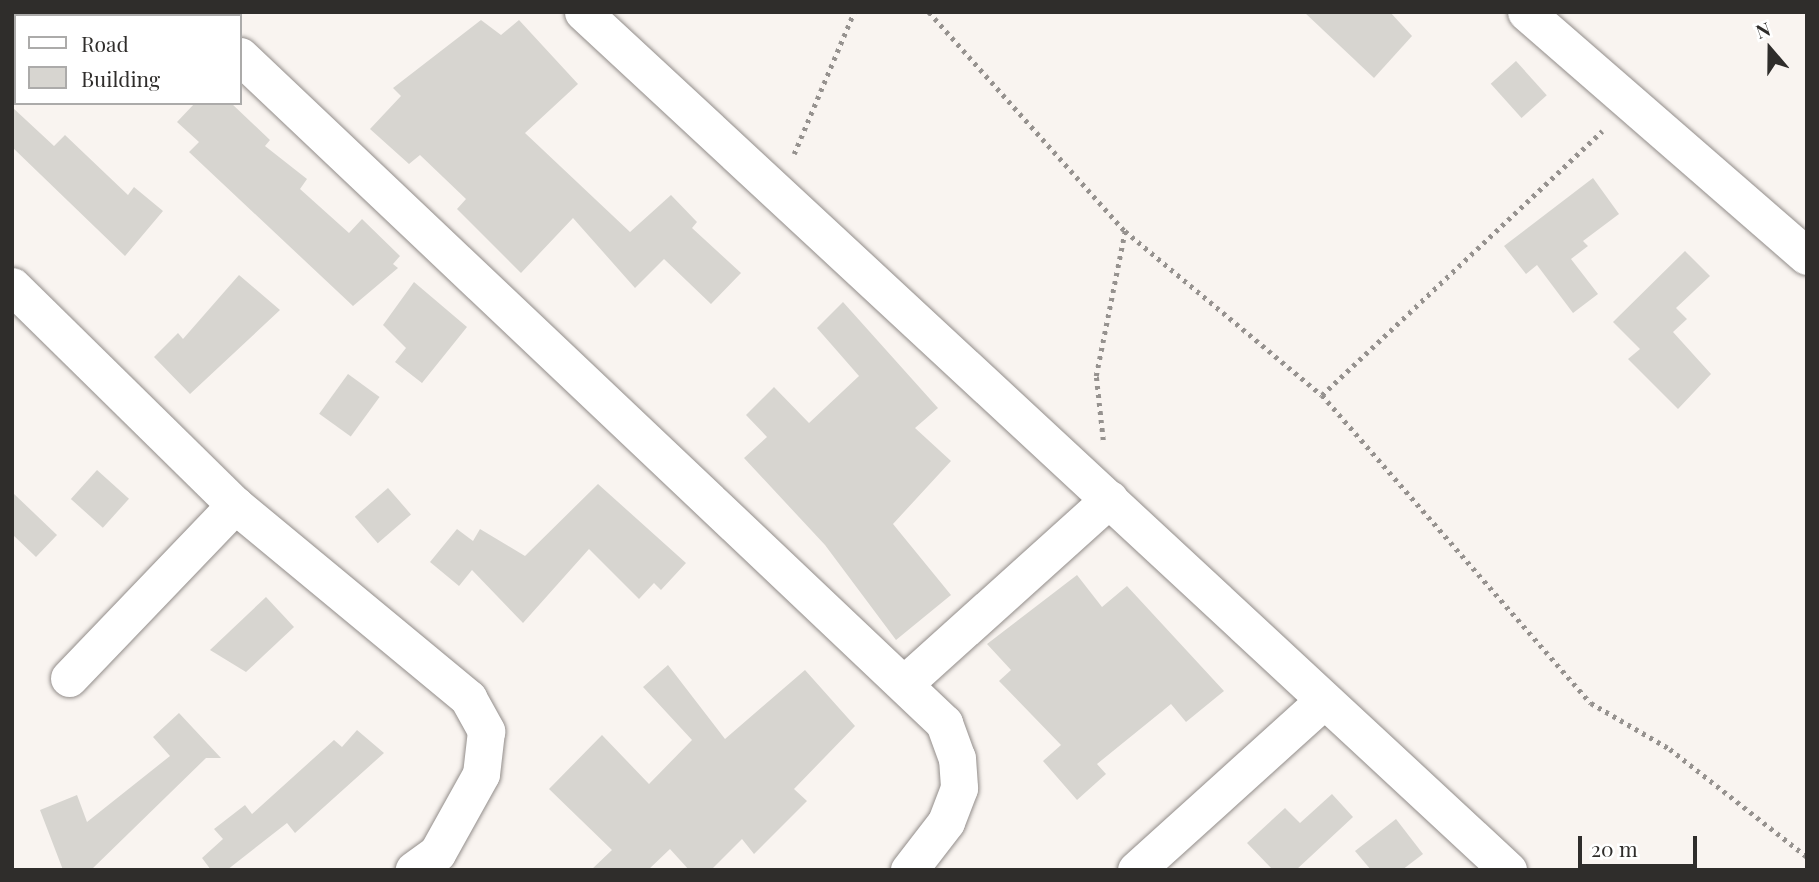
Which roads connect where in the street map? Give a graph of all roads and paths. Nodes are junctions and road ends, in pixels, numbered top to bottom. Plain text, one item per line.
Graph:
1 (583, 12) edge
2 (854, 12) edge
3 (929, 12) edge
4 (1526, 12) edge
5 (242, 59) edge
6 (1634, 101) junction
7 (780, 195) junction
8 (1125, 231) junction
9 (1807, 256) edge
10 (12, 286) edge
11 (1322, 395) junction
12 (1109, 499) junction
13 (235, 505) junction
14 (69, 678) dead end
15 (905, 683) junction
16 (1322, 702) junction
17 (1807, 857) edge
18 (1494, 865) edge
19 (414, 870) edge
20 (909, 870) edge
21 (1136, 870) edge

1 - 7 street
2 - 7 path
3 - 8 path
4 - 6 street
5 - 15 street
6 - 9 street
6 - 11 path
7 - 12 street
8 - 11 path
8 - 12 path
10 - 13 street
11 - 17 path
12 - 15 street
12 - 16 street
13 - 14 street
13 - 19 street
15 - 20 street
16 - 18 street
16 - 21 street

